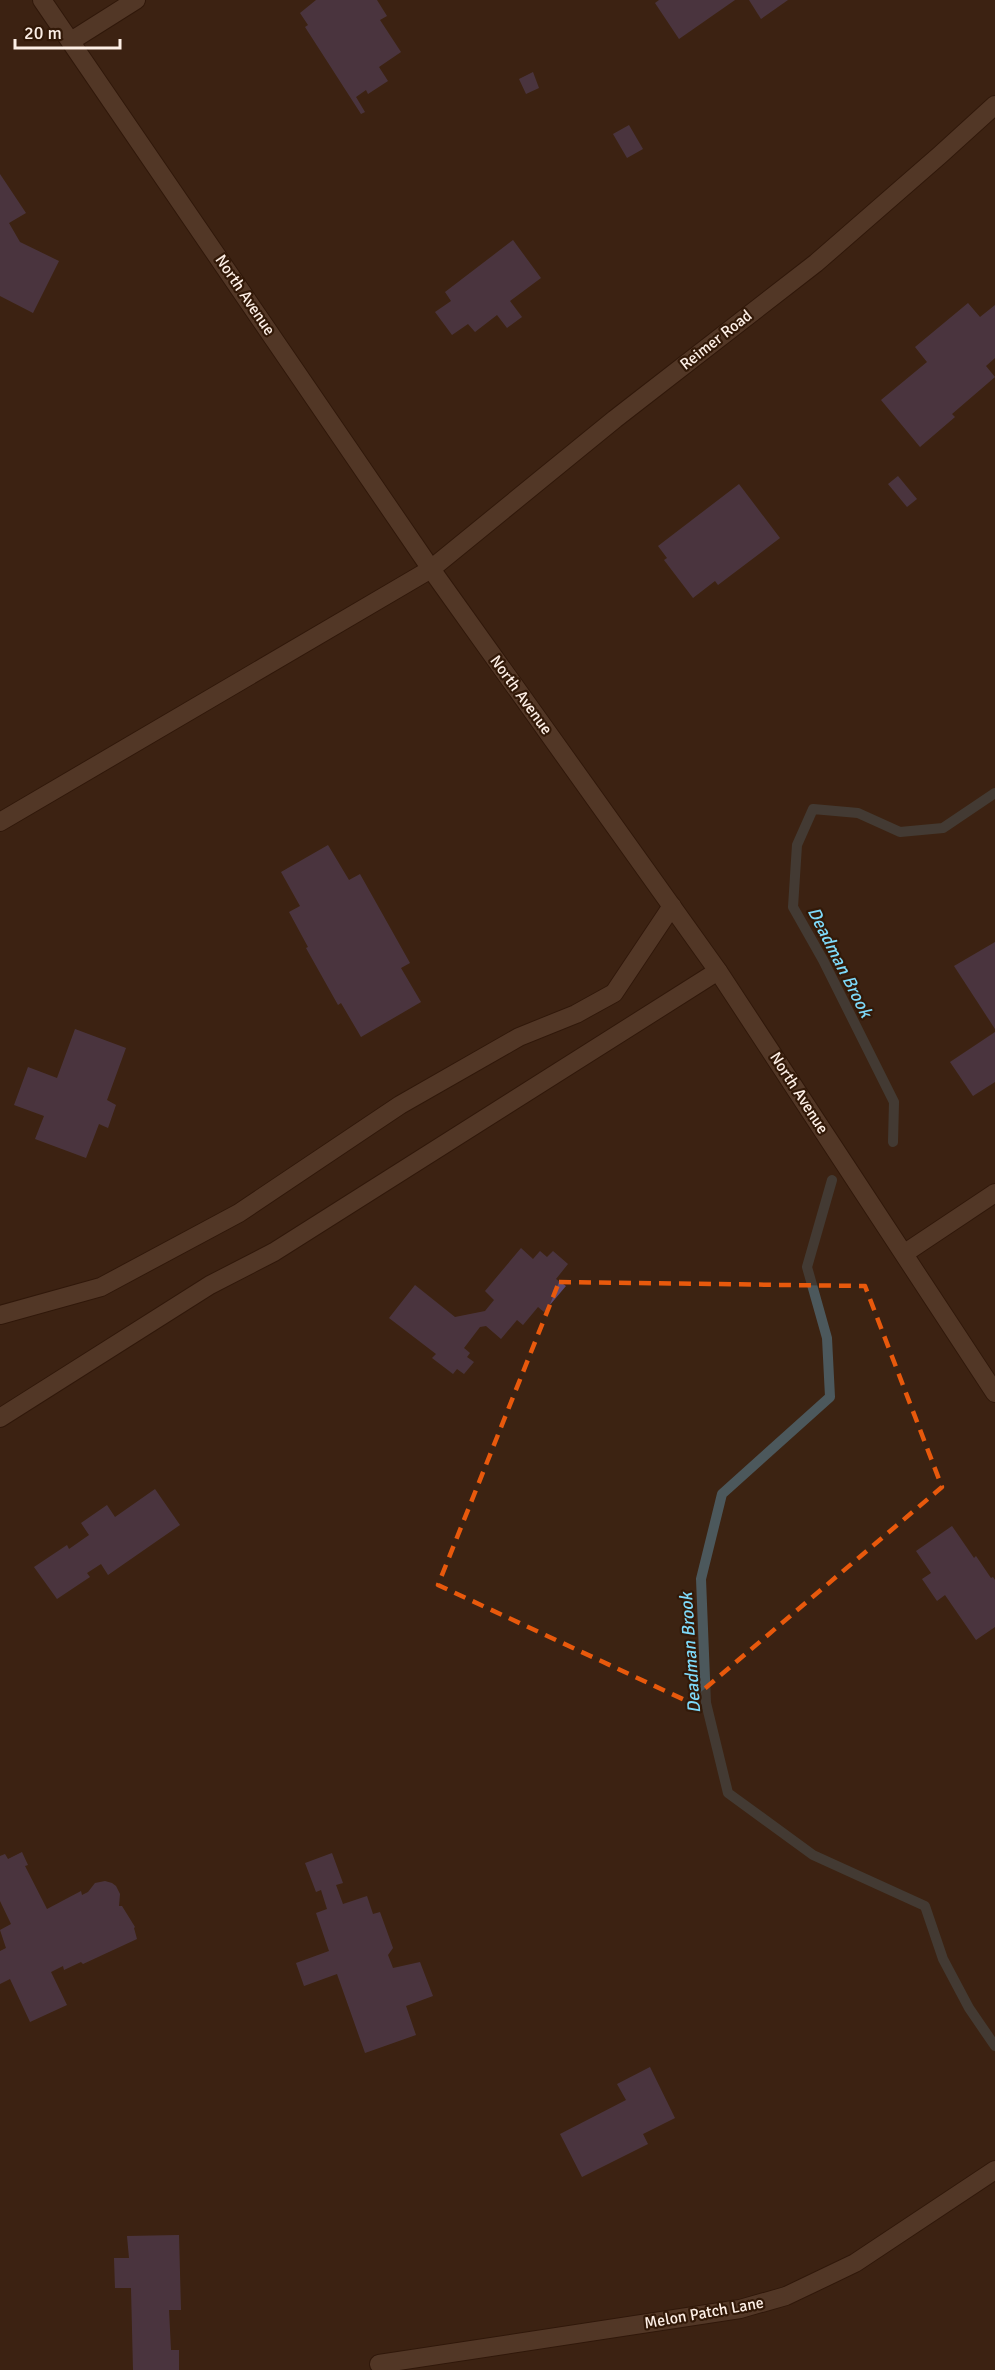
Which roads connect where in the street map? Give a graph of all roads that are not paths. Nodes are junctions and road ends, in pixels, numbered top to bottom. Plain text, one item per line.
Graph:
1 (42, 0) edge
2 (136, 0) edge
3 (71, 41) junction
4 (995, 105) edge
5 (431, 569) junction
6 (0, 822) edge
7 (672, 906) junction
8 (718, 971) junction
9 (995, 1193) edge
10 (904, 1253) junction
11 (0, 1315) edge
12 (995, 1393) edge
13 (0, 1418) edge
14 (995, 2169) edge
15 (379, 2364) dead end

1 - 3 street, North Avenue
2 - 3 street
3 - 5 street, North Avenue
4 - 5 street, Reimer Road
5 - 6 street, Reimer Road
5 - 7 street, North Avenue
7 - 8 street, North Avenue
7 - 11 street
8 - 10 street, North Avenue
8 - 13 street
9 - 10 street
10 - 12 street, North Avenue
14 - 15 street, Melon Patch Lane

